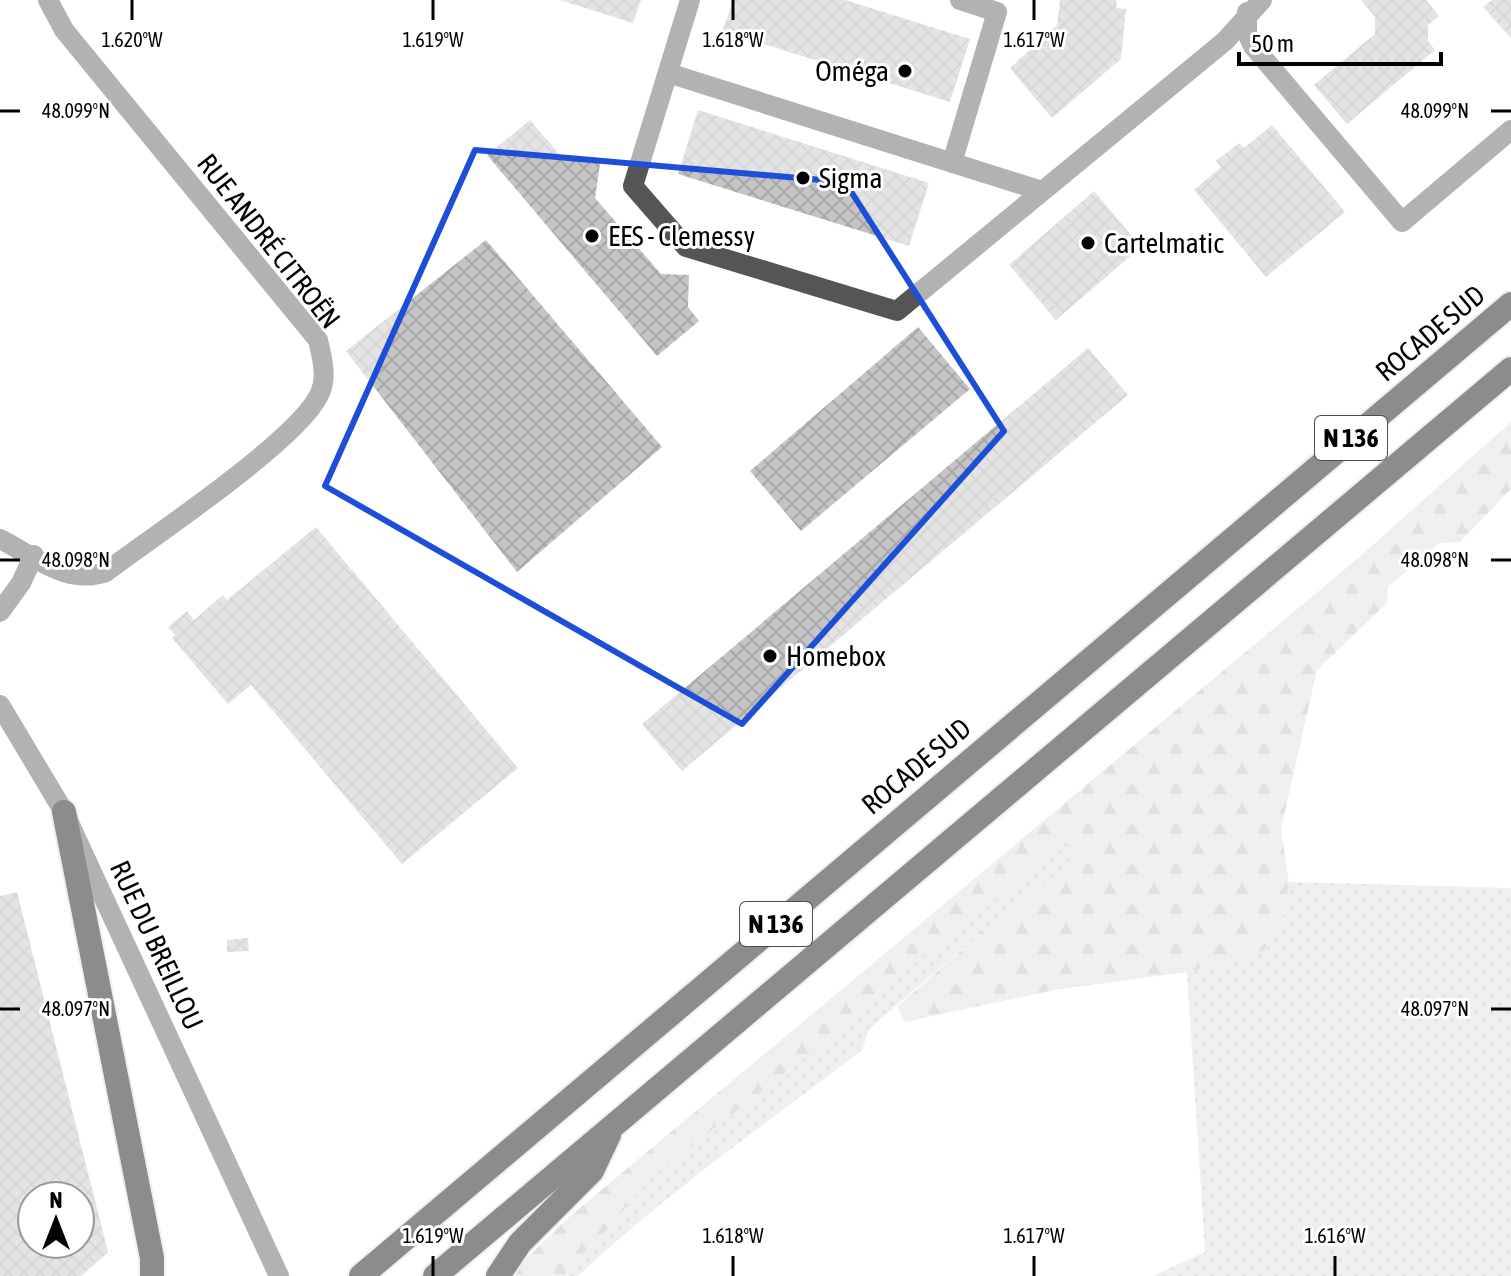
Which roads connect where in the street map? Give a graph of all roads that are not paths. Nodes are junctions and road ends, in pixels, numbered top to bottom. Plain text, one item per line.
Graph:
1 (48, 0) edge
2 (690, 0) edge
3 (960, 0) edge
4 (1262, 0) edge
5 (1247, 9) edge
6 (668, 73) junction
7 (1511, 130) edge
8 (952, 163) junction
9 (1042, 191) junction
10 (1511, 304) edge
11 (1511, 369) edge
12 (0, 539) edge
13 (34, 555) junction
14 (0, 612) edge
15 (0, 705) edge
16 (64, 812) junction
17 (613, 1125) junction
18 (152, 1276) edge
19 (279, 1276) edge
20 (361, 1276) edge
21 (435, 1276) edge
22 (498, 1276) edge

1 - 13 street, RUE ANDRÉ CITROËN
2 - 6 street
3 - 8 street
4 - 5 street
5 - 7 street
5 - 9 street
6 - 8 street
6 - 9 street
8 - 9 street
10 - 20 highway, ROCADE SUD / N 136
11 - 17 highway, N 136
12 - 13 street, RUE ANDRÉ CITROËN
13 - 14 street
15 - 16 street, RUE DU BREILLOU
16 - 18 highway
16 - 19 street, RUE DU BREILLOU
17 - 21 highway, N 136
17 - 22 highway

